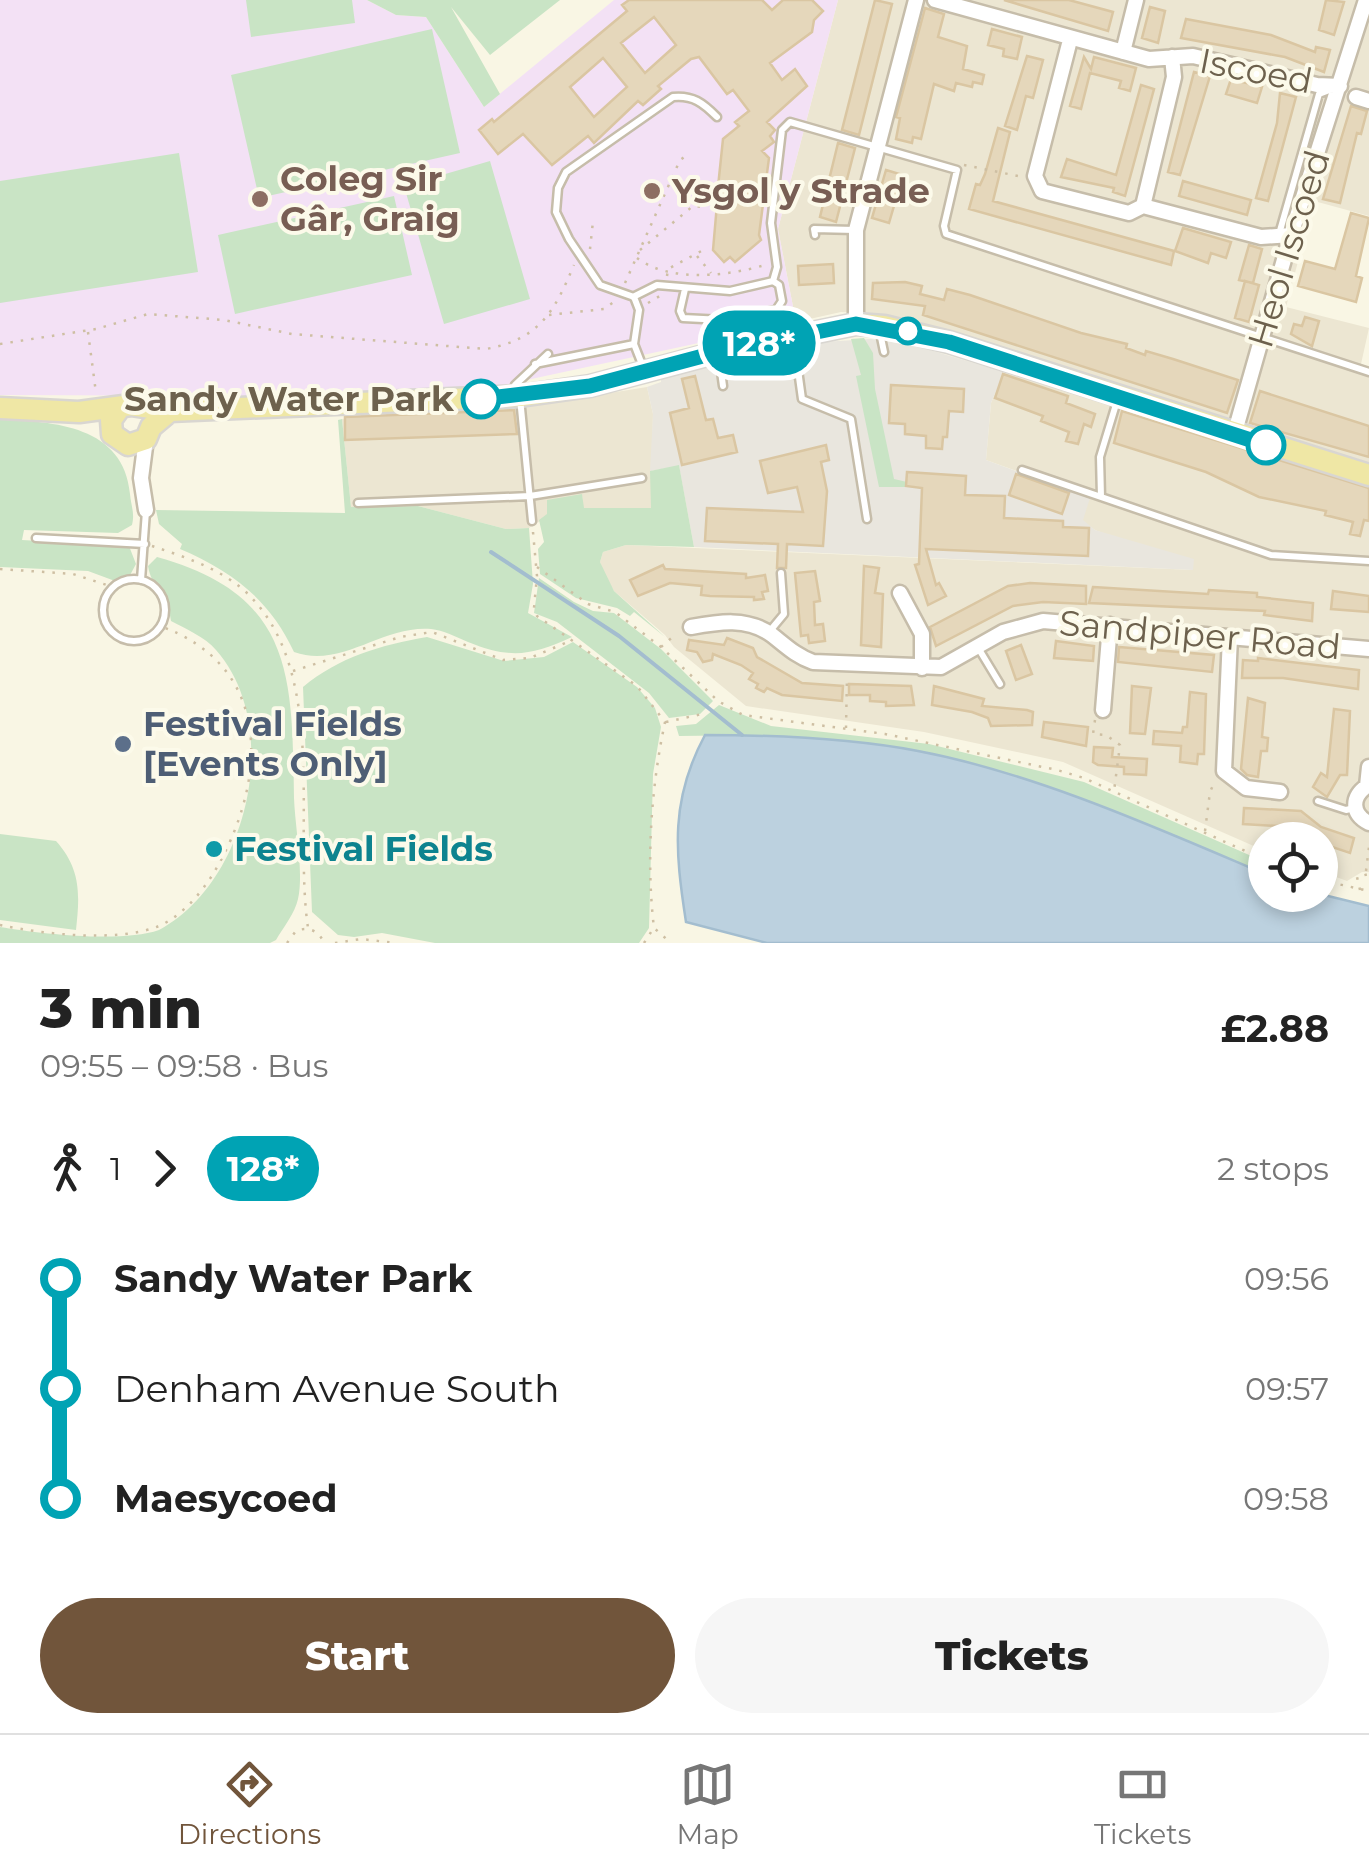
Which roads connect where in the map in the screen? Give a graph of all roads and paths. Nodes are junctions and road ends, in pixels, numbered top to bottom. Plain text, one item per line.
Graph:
1 (916, 0) edge
2 (934, 0) edge
3 (1136, 0) edge
4 (1366, 0) edge
5 (1070, 40) junction
6 (1124, 52) junction
7 (1172, 57) junction
8 (1340, 86) junction
9 (717, 117) dead end
10 (878, 146) junction
11 (688, 154) dead end
12 (957, 170) junction
13 (1034, 176) junction
14 (1143, 206) junction
15 (705, 207) dead end
16 (594, 221) dead end
17 (856, 230) junction
18 (1285, 234) junction
19 (815, 235) dead end
20 (639, 251) junction
21 (696, 255) dead end
22 (636, 257) junction
23 (582, 258) junction
24 (776, 262) junction
25 (712, 274) junction
26 (773, 281) junction
27 (685, 289) junction
28 (620, 292) junction
29 (633, 297) junction
30 (548, 315) junction
31 (856, 324) junction
32 (878, 326) junction
33 (88, 330) junction
34 (794, 335) junction
35 (1262, 339) junction
36 (0, 344) edge
37 (634, 344) junction
38 (718, 352) junction
39 (884, 352) dead end
40 (548, 354) dead end
41 (535, 364) junction
42 (645, 372) junction
43 (1369, 372) edge
44 (722, 386) dead end
45 (516, 397) junction
46 (1118, 397) junction
47 (0, 408) edge
48 (88, 411) junction
49 (170, 411) junction
50 (122, 414) junction
51 (1234, 435) junction
52 (142, 437) junction
53 (1022, 470) dead end
54 (1369, 475) edge
55 (642, 478) dead end
56 (530, 496) junction
57 (1100, 497) junction
58 (358, 503) dead end
59 (146, 510) joint
60 (867, 519) dead end
61 (532, 522) joint
62 (36, 538) dead end
63 (146, 544) junction
64 (1369, 561) edge
65 (537, 567) junction
66 (0, 569) edge
67 (781, 574) dead end
68 (141, 580) junction
69 (113, 587) junction
70 (900, 593) dead end
71 (1110, 625) junction
72 (160, 626) junction
73 (691, 627) dead end
74 (768, 633) junction
75 (674, 635) dead end
76 (1230, 637) junction
77 (573, 639) junction
78 (977, 645) junction
79 (661, 648) junction
80 (1369, 649) edge
81 (848, 664) junction
82 (922, 668) junction
83 (292, 671) junction
84 (1000, 684) dead end
85 (702, 714) dead end
86 (1099, 714) joint
87 (665, 722) junction
88 (846, 729) junction
89 (1369, 766) edge
90 (1221, 775) dead end
91 (1114, 791) junction
92 (1280, 792) dead end
93 (1318, 801) dead end
94 (1355, 807) junction
95 (1369, 823) edge
96 (1205, 832) junction
97 (1369, 848) edge
98 (1248, 852) edge
99 (1367, 874) edge
100 (1338, 885) edge
101 (1369, 890) edge
102 (1361, 891) junction
103 (0, 925) edge
104 (308, 928) junction
105 (654, 928) junction
106 (287, 943) edge
107 (324, 943) edge
108 (335, 943) edge
109 (395, 943) edge
110 (644, 943) edge
111 (672, 943) edge

1 - 10 street
2 - 5 street, Iscoed
3 - 6 street
4 - 8 street, Heol Iscoed
5 - 6 street, Iscoed
5 - 13 street
6 - 7 street, Iscoed
7 - 8 street, Iscoed
7 - 14 street, Iscoed
8 - 18 street, Heol Iscoed
9 - 23 lane
10 - 12 lane
10 - 17 street
10 - 24 lane
11 - 20 path
12 - 13 path
12 - 35 lane
13 - 14 street
14 - 18 street
15 - 20 path
16 - 23 path
17 - 19 lane
17 - 31 street
18 - 35 street, Heol Iscoed
20 - 22 path
21 - 25 path
22 - 25 path
22 - 28 path
23 - 28 lane
23 - 30 path
24 - 25 path
24 - 26 lane
26 - 27 lane
26 - 27 lane
27 - 29 lane
28 - 29 lane
28 - 30 path
29 - 37 lane
30 - 33 path
31 - 32 main road
31 - 34 main road
32 - 39 lane
32 - 46 main road
33 - 36 path
33 - 48 path
34 - 38 main road
34 - 60 lane
35 - 43 lane
35 - 51 street, Heol Iscoed
37 - 41 lane
37 - 42 lane
38 - 42 main road
38 - 44 lane
40 - 41 lane
41 - 45 lane
42 - 45 main road
45 - 49 main road
45 - 56 lane
46 - 51 main road
46 - 57 lane
47 - 48 main road
48 - 50 main road
49 - 50 main road
49 - 52 main road
50 - 52 main road
50 - 52 main road
51 - 54 main road
52 - 59 street
53 - 57 lane
55 - 56 lane
56 - 58 lane
56 - 61 lane
57 - 64 lane
59 - 63 lane
61 - 65 path
62 - 63 lane
63 - 68 lane
63 - 83 path
65 - 77 path
65 - 79 path
66 - 69 path
67 - 74 lane
68 - 69 lane
68 - 72 lane
69 - 72 lane
70 - 82 street
71 - 76 street, Sandpiper Road
71 - 78 street, Sandpiper Road
71 - 86 street
72 - 103 path
73 - 74 street, Sandpiper Road
74 - 81 street, Sandpiper Road
75 - 79 path
76 - 80 street, Sandpiper Road
76 - 92 street
77 - 83 path
77 - 87 path
78 - 82 street, Sandpiper Road
78 - 84 lane
79 - 88 path
81 - 82 street, Sandpiper Road
81 - 88 path
83 - 104 path
85 - 87 path
86 - 91 path
87 - 105 path
88 - 91 path
89 - 94 street
90 - 96 path
91 - 96 path
93 - 94 lane
94 - 95 street
96 - 98 path
97 - 99 path
99 - 102 path
100 - 102 path
101 - 102 path
104 - 106 path
104 - 107 path
105 - 110 path
105 - 111 path
108 - 109 path

